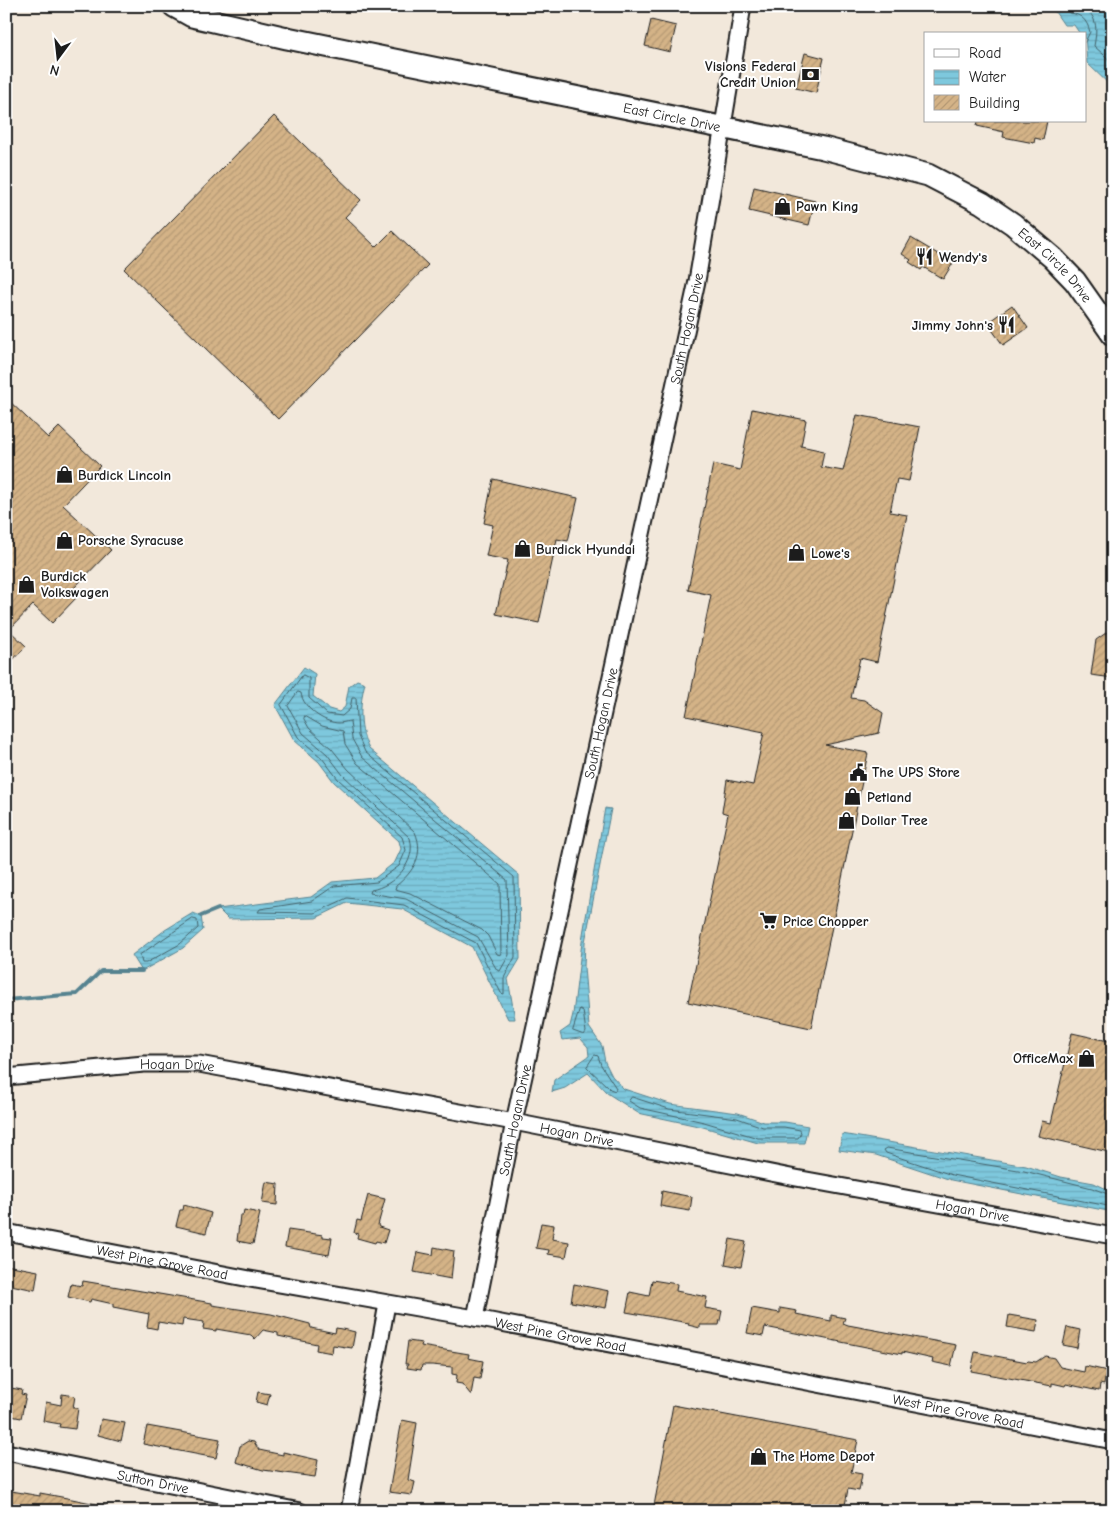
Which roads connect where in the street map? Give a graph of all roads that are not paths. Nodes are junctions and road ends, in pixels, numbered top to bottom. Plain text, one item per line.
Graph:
1 (174, 6) edge
2 (743, 6) edge
3 (723, 128) junction
4 (1113, 335) edge
5 (6, 1076) edge
6 (514, 1122) junction
7 (6, 1232) edge
8 (1113, 1236) edge
9 (387, 1304) junction
10 (475, 1318) junction
11 (1113, 1441) edge
12 (6, 1452) edge
13 (300, 1511) edge
14 (349, 1511) edge

1 - 3 street, East Circle Drive
2 - 3 street, South Hogan Drive
3 - 4 street, East Circle Drive
3 - 6 street, South Hogan Drive
5 - 6 street, Hogan Drive
6 - 8 street, Hogan Drive
6 - 10 street, South Hogan Drive
7 - 9 street, West Pine Grove Road
9 - 10 street, West Pine Grove Road
9 - 14 street
10 - 11 street, West Pine Grove Road
12 - 13 street, Sutton Drive

